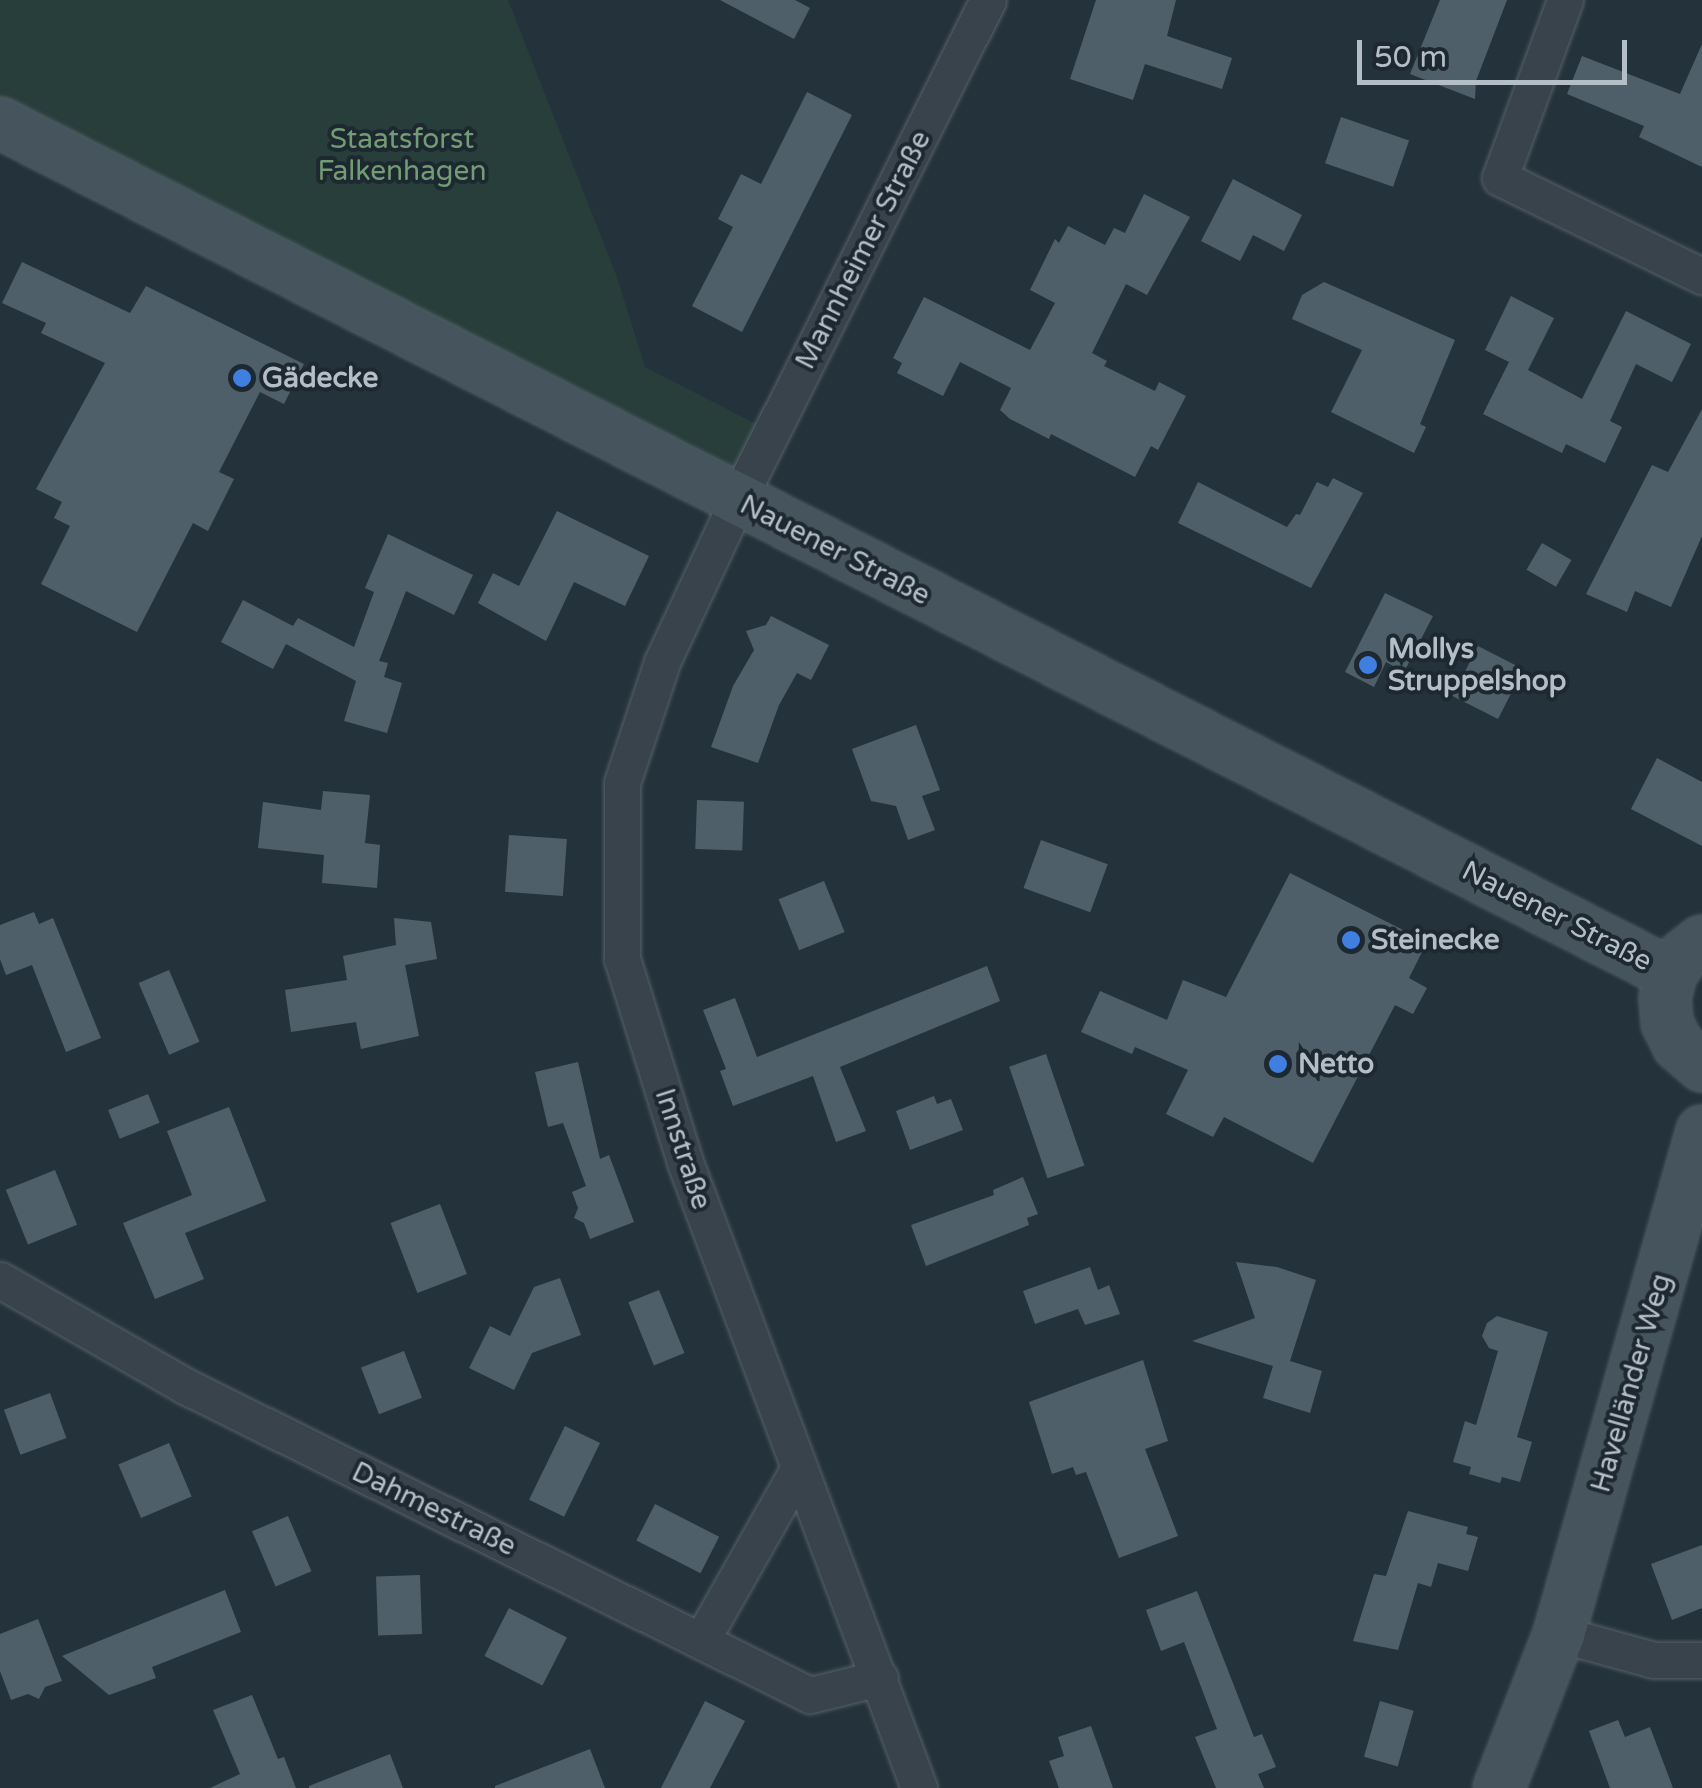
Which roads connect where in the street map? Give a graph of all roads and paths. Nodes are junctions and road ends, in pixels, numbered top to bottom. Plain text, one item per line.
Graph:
1 (988, 0) edge
2 (1566, 0) edge
3 (2, 131) edge
4 (1702, 276) edge
5 (737, 501) junction
6 (1686, 958) edge
7 (1702, 1066) edge
8 (1702, 1131) edge
9 (0, 1280) edge
10 (799, 1468) junction
11 (1559, 1634) junction
12 (701, 1641) junction
13 (1702, 1660) edge
14 (880, 1678) junction
15 (919, 1788) edge
16 (1500, 1788) edge

1 - 5 street, Mannheimer Straße
2 - 4 street
3 - 5 main road, Nauener Straße
5 - 6 main road, Nauener Straße
5 - 10 street, Innstraße
6 - 7 main road
8 - 11 main road, Havelländer Weg
9 - 12 street, Dahmestraße
10 - 12 street
10 - 14 street, Innstraße
11 - 13 street
11 - 16 main road, Havelländer Weg
12 - 14 street, Dahmestraße
14 - 15 street, Innstraße

